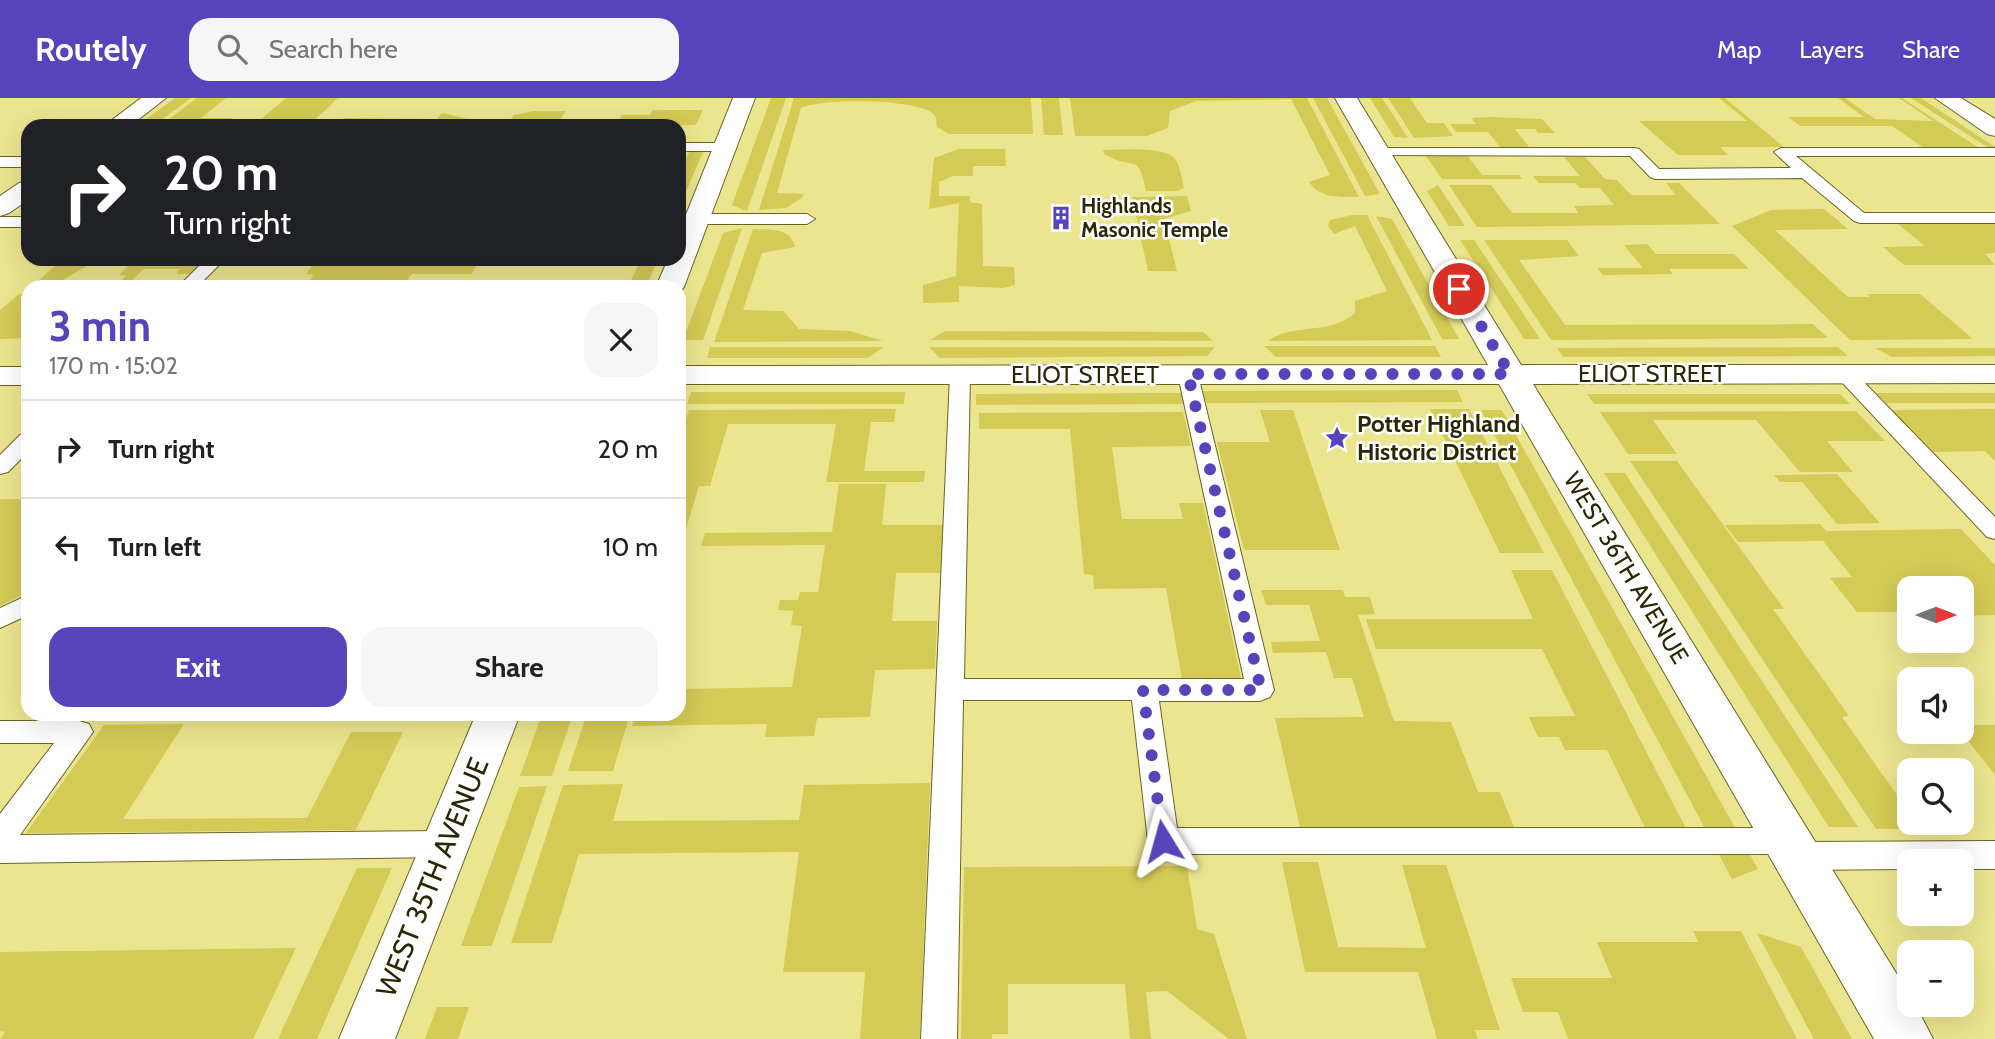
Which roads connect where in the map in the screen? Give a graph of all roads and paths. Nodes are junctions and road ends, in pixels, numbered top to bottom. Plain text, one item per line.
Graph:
1 (155, 98) edge
2 (744, 98) edge
3 (1346, 98) edge
4 (1946, 98) edge
5 (125, 119) edge
6 (1995, 128) edge
7 (686, 147) edge
8 (727, 147) junction
9 (1378, 152) junction
10 (1995, 152) edge
11 (0, 162) edge
12 (21, 162) edge
13 (1806, 173) junction
14 (21, 193) edge
15 (0, 208) edge
16 (1995, 218) edge
17 (688, 219) edge
18 (807, 219) dead end
19 (0, 222) edge
20 (21, 222) edge
21 (209, 266) edge
22 (194, 280) edge
23 (960, 374) junction
24 (1188, 374) junction
25 (1510, 374) junction
26 (1845, 374) junction
27 (1995, 374) edge
28 (686, 375) edge
29 (0, 376) edge
30 (21, 376) edge
31 (21, 447) edge
32 (0, 467) edge
33 (1995, 531) edge
34 (21, 608) edge
35 (0, 619) edge
36 (950, 689) junction
37 (1143, 690) junction
38 (495, 721) edge
39 (0, 732) edge
40 (0, 838) edge
41 (445, 844) junction
42 (1792, 848) junction
43 (0, 849) edge
44 (1995, 855) edge
45 (367, 1039) edge
46 (939, 1039) edge
47 (1905, 1039) edge

1 - 5 street
2 - 8 street
3 - 9 street, WEST 36TH AVENUE
4 - 6 street
7 - 8 lane
8 - 17 street
9 - 13 lane
9 - 25 street, WEST 36TH AVENUE
10 - 13 lane
11 - 12 lane
13 - 16 lane
14 - 15 street
17 - 18 lane
19 - 20 lane
21 - 22 lane
23 - 24 street, ELIOT STREET
23 - 28 street, ELIOT STREET
23 - 36 lane
24 - 25 street, ELIOT STREET
24 - 37 lane
25 - 26 street, ELIOT STREET
25 - 42 street, WEST 36TH AVENUE
26 - 27 street, ELIOT STREET
26 - 33 lane
29 - 30 street
31 - 32 lane
34 - 35 lane
36 - 37 lane
36 - 46 lane
37 - 42 lane
38 - 41 street, WEST 35TH AVENUE
39 - 40 lane
41 - 43 lane
41 - 45 street, WEST 35TH AVENUE
42 - 44 lane
42 - 47 street, WEST 36TH AVENUE

